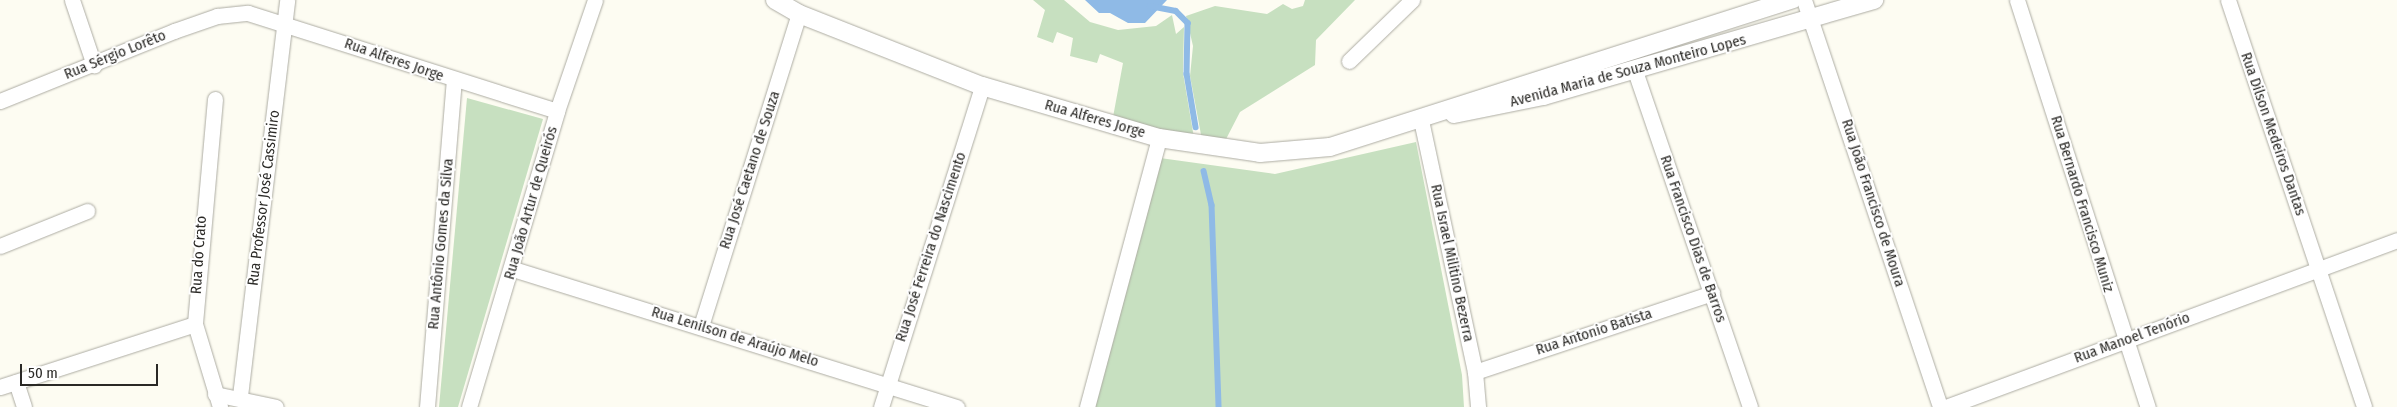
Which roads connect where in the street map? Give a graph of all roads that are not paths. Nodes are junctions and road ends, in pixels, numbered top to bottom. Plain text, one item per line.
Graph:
1 (72, 0) edge
2 (287, 0) edge
3 (595, 0) edge
4 (776, 0) edge
5 (1412, 0) edge
6 (1792, 0) edge
7 (1804, 0) edge
8 (1874, 0) edge
9 (2017, 0) edge
10 (2228, 0) edge
11 (231, 14) joint
12 (799, 14) junction
13 (1811, 19) junction
14 (286, 22) junction
15 (1349, 61) dead end
16 (94, 65) junction
17 (1635, 71) junction
18 (454, 81) junction
19 (982, 86) junction
20 (215, 100) dead end
21 (0, 101) edge
22 (557, 111) junction
23 (1425, 119) junction
24 (1159, 138) junction
25 (88, 212) dead end
26 (2397, 240) edge
27 (0, 246) edge
28 (513, 269) junction
29 (2318, 269) junction
30 (1712, 293) junction
31 (195, 324) junction
32 (701, 326) junction
33 (2121, 341) junction
34 (1475, 372) junction
35 (16, 382) junction
36 (888, 385) junction
37 (0, 387) edge
38 (240, 396) junction
39 (218, 400) edge
40 (24, 407) edge
41 (276, 407) edge
42 (427, 407) edge
43 (469, 407) edge
44 (881, 407) edge
45 (957, 407) edge
46 (1087, 407) edge
47 (1478, 407) edge
48 (1750, 407) edge
49 (1940, 407) edge
50 (1946, 407) edge
51 (2148, 407) edge
52 (2364, 407) edge

1 - 16 street
2 - 14 street, Rua Professor José Cassimiro
3 - 22 street, Rua João Artur de Queirós
4 - 12 street, Rua Alferes Jorge
5 - 15 street
6 - 23 street, Avenida Maria de Souza Monteiro Lopes
7 - 13 street, Rua João Francisco de Moura
8 - 13 street, Avenida Maria de Souza Monteiro Lopes
9 - 33 street, Rua Bernardo Francisco Muniz
10 - 29 street, Rua Dilson Medeiros Dantas
11 - 14 street, Rua Alferes Jorge
11 - 16 street, Rua Sérgio Lorêto
12 - 19 street, Rua Alferes Jorge
12 - 32 street, Rua José Caetano de Souza
13 - 17 street, Avenida Maria de Souza Monteiro Lopes
13 - 49 street, Rua João Francisco de Moura
14 - 18 street, Rua Alferes Jorge
14 - 38 street, Rua Professor José Cassimiro
16 - 21 street, Rua Sérgio Lorêto
17 - 23 street, Avenida Maria de Souza Monteiro Lopes
17 - 30 street, Rua Francisco Dias de Barros
18 - 22 street, Rua Alferes Jorge
18 - 42 street, Rua Antônio Gomes da Silva
19 - 24 street, Rua Alferes Jorge
19 - 36 street, Rua José Ferreira do Nascimento
20 - 31 street, Rua do Crato
22 - 28 street, Rua João Artur de Queirós
23 - 24 street, Rua Alferes Jorge
23 - 34 street, Rua Israel Militino Bezerra
24 - 46 street
25 - 27 street
26 - 29 street, Rua Manoel Tenório
28 - 32 street, Rua Lenilson de Araújo Melo
28 - 43 street, Rua João Artur de Queirós
29 - 33 street, Rua Manoel Tenório
29 - 52 street, Rua Dilson Medeiros Dantas
30 - 34 street, Rua Antonio Batista
30 - 48 street, Rua Francisco Dias de Barros
31 - 35 street
31 - 39 street, Rua do Crato
32 - 36 street, Rua Lenilson de Araújo Melo
33 - 50 street, Rua Manoel Tenório
33 - 51 street, Rua Bernardo Francisco Muniz
34 - 47 street, Rua Israel Militino Bezerra
35 - 37 street
35 - 40 street
36 - 44 street, Rua José Ferreira do Nascimento
36 - 45 street, Rua Lenilson de Araújo Melo
38 - 39 street
38 - 41 street

